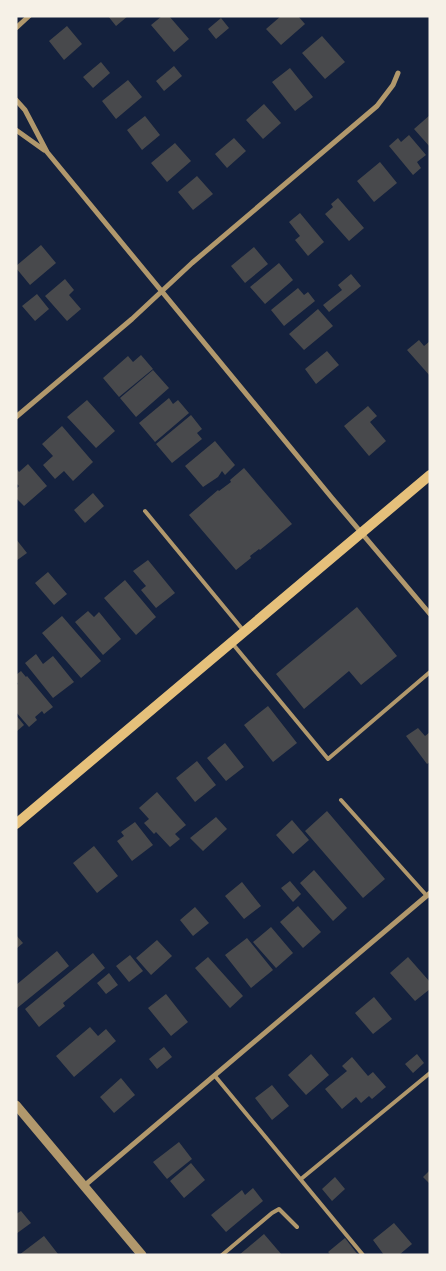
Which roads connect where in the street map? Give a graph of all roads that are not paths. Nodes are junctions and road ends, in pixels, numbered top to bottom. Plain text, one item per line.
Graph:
1 (29, 16) edge
2 (16, 28) edge
3 (398, 73) dead end
4 (16, 100) edge
5 (16, 130) edge
6 (47, 152) junction
7 (162, 292) junction
8 (16, 417) edge
9 (430, 475) edge
10 (145, 511) dead end
11 (362, 532) junction
12 (430, 614) edge
13 (245, 631) junction
14 (232, 642) junction
15 (430, 672) edge
16 (341, 800) dead end
17 (16, 824) edge
18 (428, 895) edge
19 (430, 1073) edge
20 (215, 1076) junction
21 (16, 1105) edge
22 (302, 1178) junction
23 (84, 1186) junction
24 (297, 1227) dead end
25 (142, 1255) edge
26 (222, 1255) edge
27 (363, 1255) edge

1 - 2 street
3 - 7 street
4 - 6 street
5 - 6 street
6 - 7 street
7 - 8 street
7 - 11 street
9 - 11 main road
10 - 13 lane
11 - 12 street
11 - 13 main road
13 - 14 main road
14 - 15 lane
14 - 17 main road
16 - 18 lane
18 - 20 street
19 - 22 lane
20 - 22 lane
20 - 23 street
21 - 23 street
22 - 27 lane
23 - 25 street
24 - 26 lane

